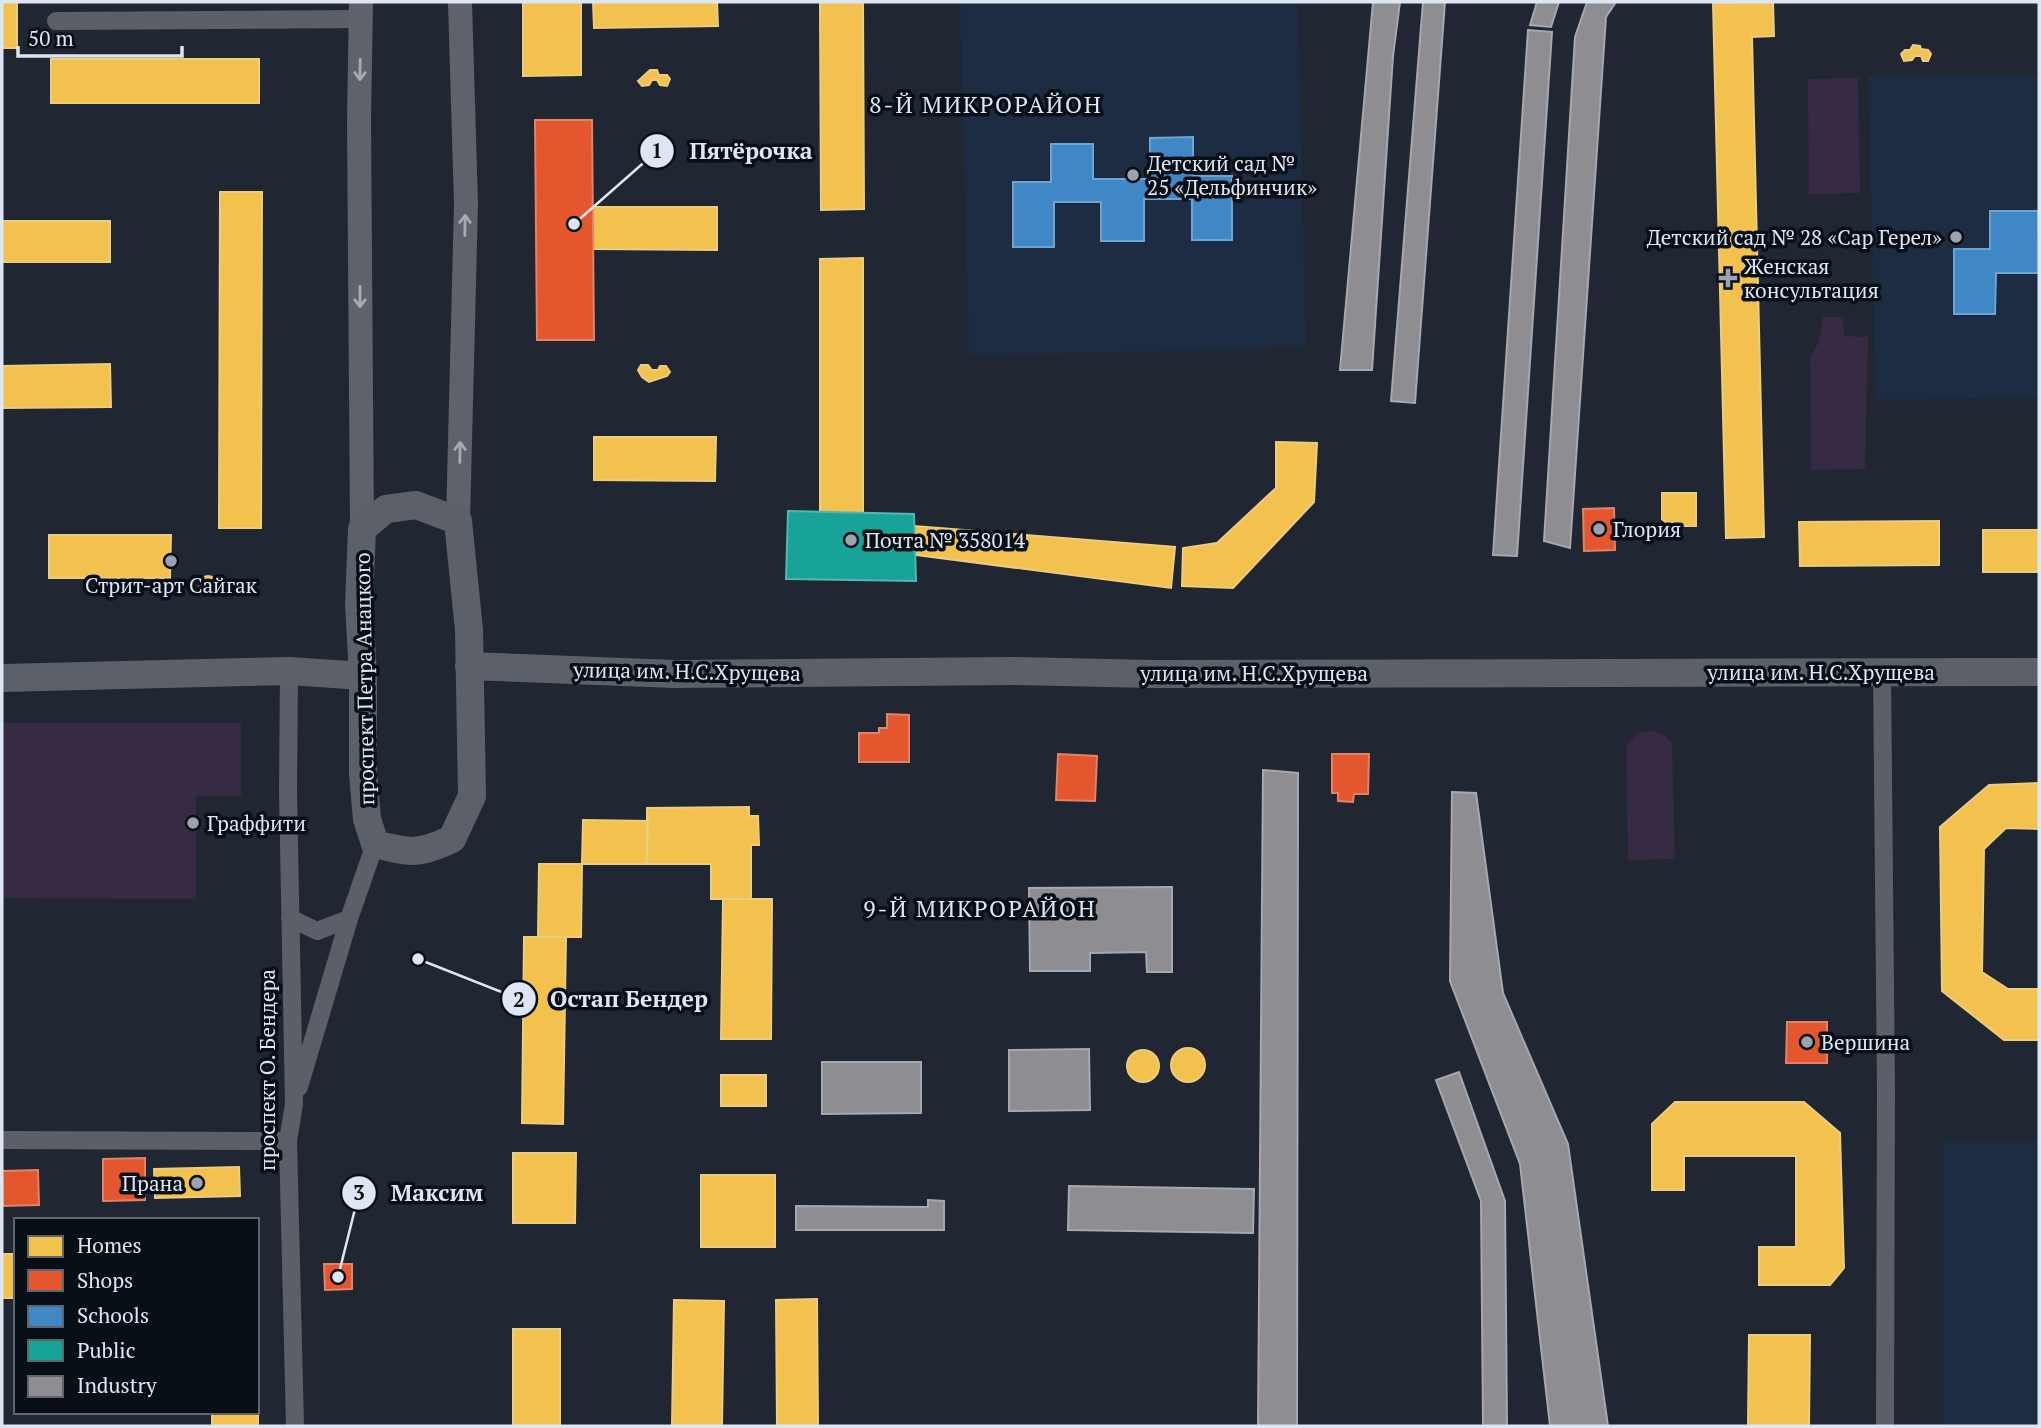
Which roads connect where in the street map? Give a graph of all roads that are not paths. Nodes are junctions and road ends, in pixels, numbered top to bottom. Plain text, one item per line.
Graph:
1 (460, 2) edge
2 (361, 11) edge
3 (56, 21) dead end
4 (458, 521) junction
5 (362, 529) junction
6 (469, 666) junction
7 (289, 671) junction
8 (1882, 672) junction
9 (2039, 672) edge
10 (363, 676) junction
11 (2, 678) edge
12 (375, 844) junction
13 (290, 918) junction
14 (349, 919) junction
15 (294, 1104) junction
16 (2, 1140) edge
17 (288, 1141) junction
18 (295, 1426) edge
19 (1885, 1426) edge

4 -> 1 main road
2 - 3 street
2 -> 5 main road, проспект Петра Анацкого
4 - 5 main road, проспект Петра Анацкого
4 - 6 main road
5 - 10 main road, проспект Петра Анацкого
6 - 8 main road, улица им. Н.С.Хрущева
6 - 12 main road
7 - 10 main road
7 - 11 main road
7 - 13 street, проспект О. Бендера
8 - 9 main road, улица им. Н.С.Хрущева
8 - 19 street
10 - 12 main road, проспект Петра Анацкого
12 - 14 street
13 - 14 street
13 - 15 street, проспект О. Бендера
14 - 15 street
15 - 17 street, проспект О. Бендера
16 - 17 street
17 - 18 street, проспект О. Бендера

